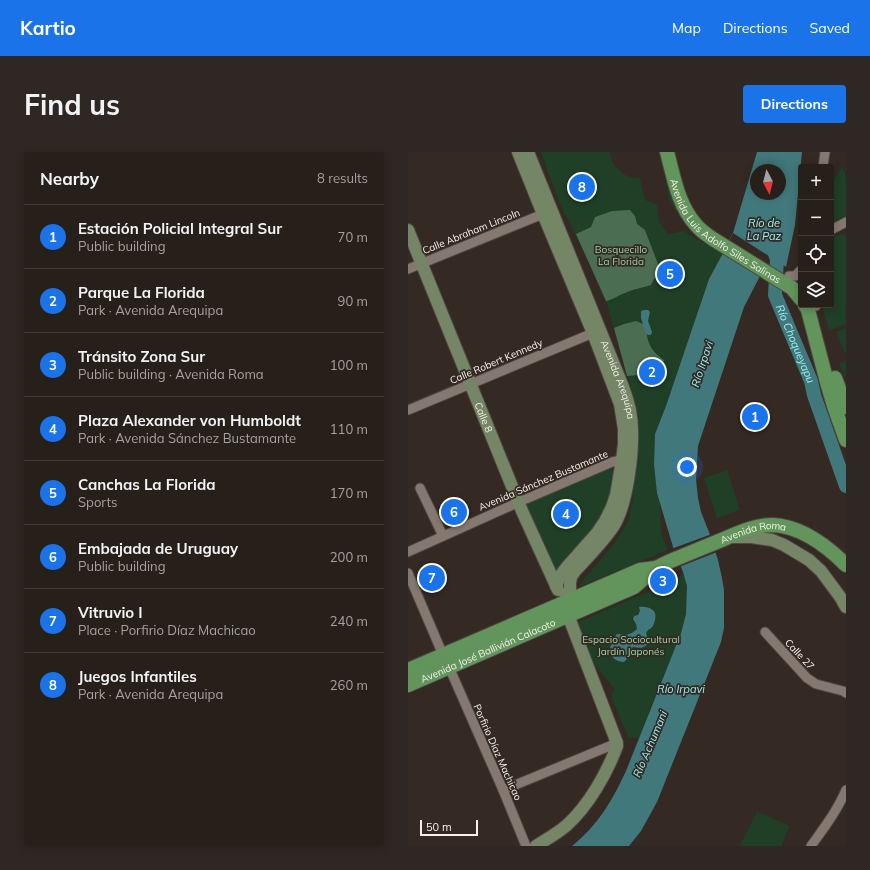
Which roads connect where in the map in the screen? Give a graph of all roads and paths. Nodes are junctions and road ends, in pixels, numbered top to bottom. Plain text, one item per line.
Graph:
1 (518, 152) edge
2 (528, 152) edge
3 (667, 152) edge
4 (675, 152) edge
5 (825, 152) edge
6 (823, 164) edge
7 (547, 212) junction
8 (846, 222) edge
9 (834, 228) edge
10 (408, 230) edge
11 (728, 244) junction
12 (422, 264) junction
13 (408, 269) edge
14 (795, 280) edge
15 (810, 308) edge
16 (814, 308) edge
17 (597, 331) junction
18 (471, 384) junction
19 (832, 398) junction
20 (846, 407) edge
21 (408, 410) edge
22 (846, 428) edge
23 (846, 440) edge
24 (626, 461) junction
25 (420, 488) dead end
26 (518, 502) junction
27 (772, 525) junction
28 (443, 536) junction
29 (725, 539) junction
30 (772, 540) junction
31 (408, 552) edge
32 (846, 565) edge
33 (408, 573) edge
34 (556, 586) junction
35 (846, 607) edge
36 (566, 609) junction
37 (765, 632) dead end
38 (446, 661) junction
39 (408, 670) edge
40 (408, 685) edge
41 (846, 693) edge
42 (617, 743) junction
43 (503, 790) junction
44 (846, 790) edge
45 (526, 846) edge
46 (536, 846) edge
47 (811, 846) edge

1 - 7 main road, Avenida Arequipa
2 - 7 main road, Avenida Arequipa
3 - 11 main road, Avenida Luis Adolfo Siles Salinas
4 - 11 main road, Avenida Luis Adolfo Siles Salinas
5 - 6 street
7 - 12 street, Calle Abraham Lincoln
7 - 17 main road, Avenida Arequipa
8 - 9 street
10 - 12 main road, Calle 8
11 - 14 main road, Avenida Luis Adolfo Siles Salinas
12 - 13 street, Calle Abraham Lincoln
12 - 18 main road, Calle 8
15 - 19 main road
16 - 20 main road
17 - 18 street, Calle Robert Kennedy
17 - 24 main road, Avenida Arequipa
18 - 21 street, Calle Robert Kennedy
18 - 26 main road, Calle 8
19 - 22 main road
19 - 23 main road
24 - 26 street, Avenida Sánchez Bustamante
24 - 34 main road, Avenida Arequipa
24 - 36 main road, Avenida Arequipa
25 - 28 street
26 - 28 street, Avenida Sánchez Bustamante
26 - 34 main road, Calle 8
27 - 29 main road, Avenida Roma
27 - 30 main road
27 - 32 main road, Avenida Roma
28 - 31 street, Avenida Sánchez Bustamante
29 - 30 main road
29 - 36 main road, Avenida Roma
30 - 35 main road
33 - 38 street, Porfirio Díaz Machicao
34 - 36 main road, Calle 8
36 - 38 main road, Avenida José Ballivián Calacoto
36 - 42 main road, Calle 8
37 - 41 street, Calle 27
38 - 39 main road, Avenida José Ballivián Calacoto
38 - 40 main road, Avenida José Ballivián Calacoto
38 - 43 street, Porfirio Díaz Machicao
42 - 43 street
42 - 46 main road
43 - 45 street, Porfirio Díaz Machicao
44 - 47 street

